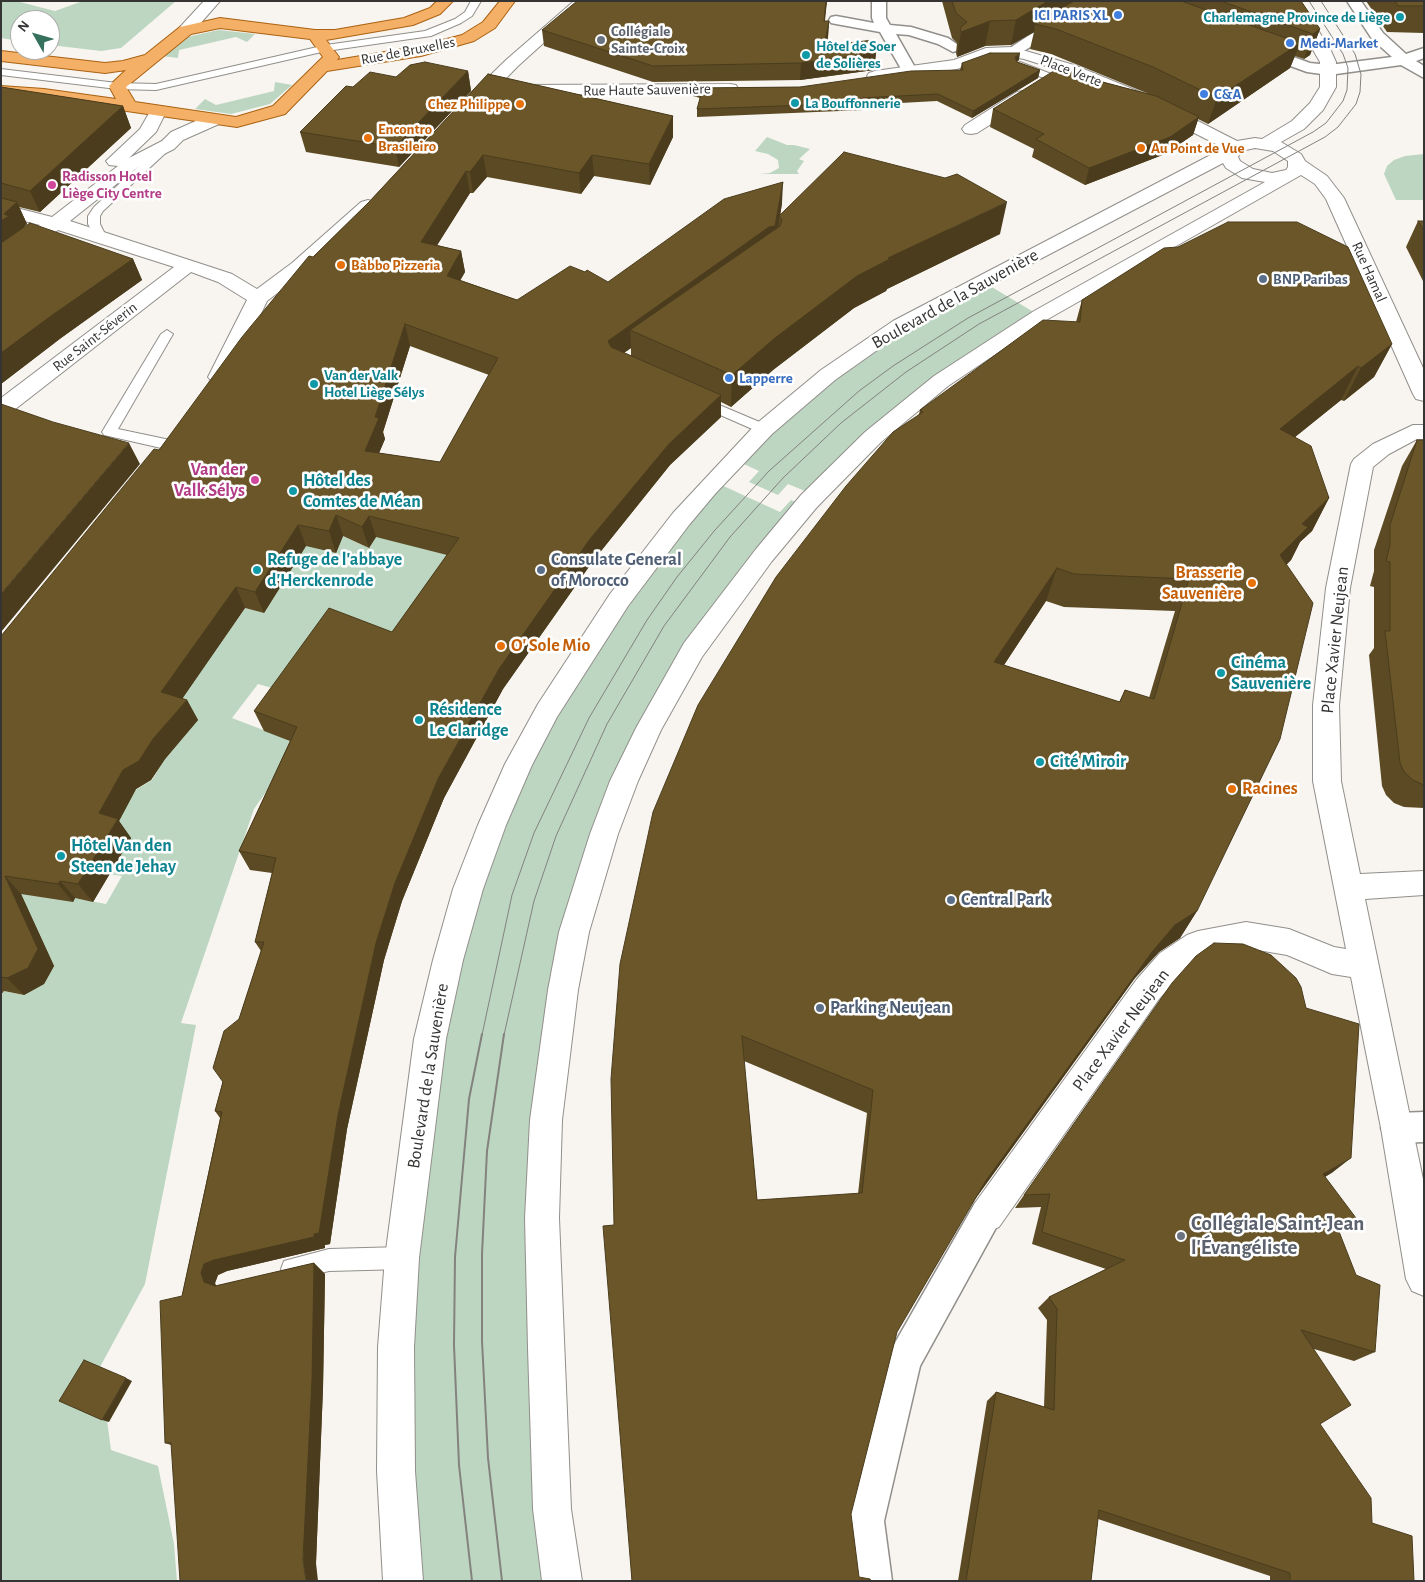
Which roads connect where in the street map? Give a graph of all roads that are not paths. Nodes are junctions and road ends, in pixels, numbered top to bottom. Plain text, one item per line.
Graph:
1 (213, 1) edge
2 (446, 1) edge
3 (476, 1) edge
4 (508, 1) edge
5 (583, 1) edge
6 (879, 1) edge
7 (1100, 1) edge
8 (1292, 1) edge
9 (1354, 1) edge
10 (836, 20) dead end
11 (884, 28) junction
12 (186, 30) junction
13 (315, 35) junction
14 (1242, 44) edge
15 (953, 47) edge
16 (326, 48) junction
17 (1424, 53) edge
18 (1, 56) edge
19 (152, 58) junction
20 (1016, 59) junction
21 (1404, 60) junction
22 (322, 67) junction
23 (1329, 70) junction
24 (909, 71) junction
25 (1, 72) edge
26 (1424, 73) edge
27 (864, 78) edge
28 (1052, 78) junction
29 (117, 86) junction
30 (1078, 87) edge
31 (487, 88) junction
32 (742, 88) edge
33 (6, 93) edge
34 (1112, 98) edge
35 (129, 107) junction
36 (1164, 111) junction
37 (158, 112) junction
38 (458, 119) edge
39 (213, 120) junction
40 (971, 129) dead end
41 (1266, 144) junction
42 (168, 145) junction
43 (1233, 149) junction
44 (1295, 169) junction
45 (381, 194) edge
46 (1, 209) edge
47 (56, 224) junction
48 (101, 238) junction
49 (1, 261) edge
50 (188, 265) junction
51 (258, 298) junction
52 (167, 334) dead end
53 (682, 392) edge
54 (207, 394) edge
55 (1424, 394) edge
56 (1, 409) edge
57 (764, 429) junction
58 (1424, 432) edge
59 (170, 445) edge
60 (1424, 883) edge
61 (1350, 887) junction
62 (1364, 966) junction
63 (1411, 1128) edge
64 (987, 1215) joint
65 (402, 1258) junction
66 (274, 1273) edge
67 (1424, 1279) edge
68 (403, 1581) edge
69 (562, 1581) edge
70 (873, 1581) edge

1 - 12 street
2 - 13 main road, Rue de Bruxelles
3 - 16 lane
4 - 22 main road, Rue de Bruxelles
5 - 31 street
6 - 11 street
7 - 20 street
8 - 23 street
9 - 21 street
10 - 11 street
11 - 15 street
11 - 24 street
12 - 13 main road, Rue de Bruxelles
12 - 19 main road
13 - 16 main road
14 - 23 street
16 - 22 main road
16 - 29 lane
17 - 21 street
18 - 19 main road
19 - 29 main road
20 - 24 street
20 - 28 lane
20 - 36 street, Place Verte
21 - 23 street
21 - 26 street
22 - 39 main road
23 - 41 street
24 - 27 street
25 - 29 lane
28 - 30 lane
28 - 40 street
29 - 35 main road
31 - 32 street, Rue Haute Sauvenière
31 - 38 street
33 - 35 main road
34 - 36 lane
35 - 37 main road
36 - 43 street, Place Verte
37 - 39 main road
37 - 47 street
39 - 42 street
41 - 43 street
41 - 44 street, Rue Hamal
42 - 47 street
42 - 48 lane
43 - 44 street
43 - 57 street, Boulevard de la Sauvenière
44 - 55 street, Rue Hamal
44 - 69 street
45 - 51 street
46 - 47 street
47 - 48 street
47 - 49 street
48 - 50 street
50 - 51 street
50 - 56 street, Rue Saint-Séverin
51 - 54 street
52 - 59 lane
53 - 57 lane
57 - 65 street, Boulevard de la Sauvenière
58 - 61 street, Place Xavier Neujean
60 - 61 street
61 - 62 street, Place Xavier Neujean
62 - 63 street, Place Xavier Neujean
62 - 64 street, Place Xavier Neujean
63 - 67 street, Place Xavier Neujean
64 - 70 street
65 - 66 lane
65 - 68 street, Boulevard de la Sauvenière

